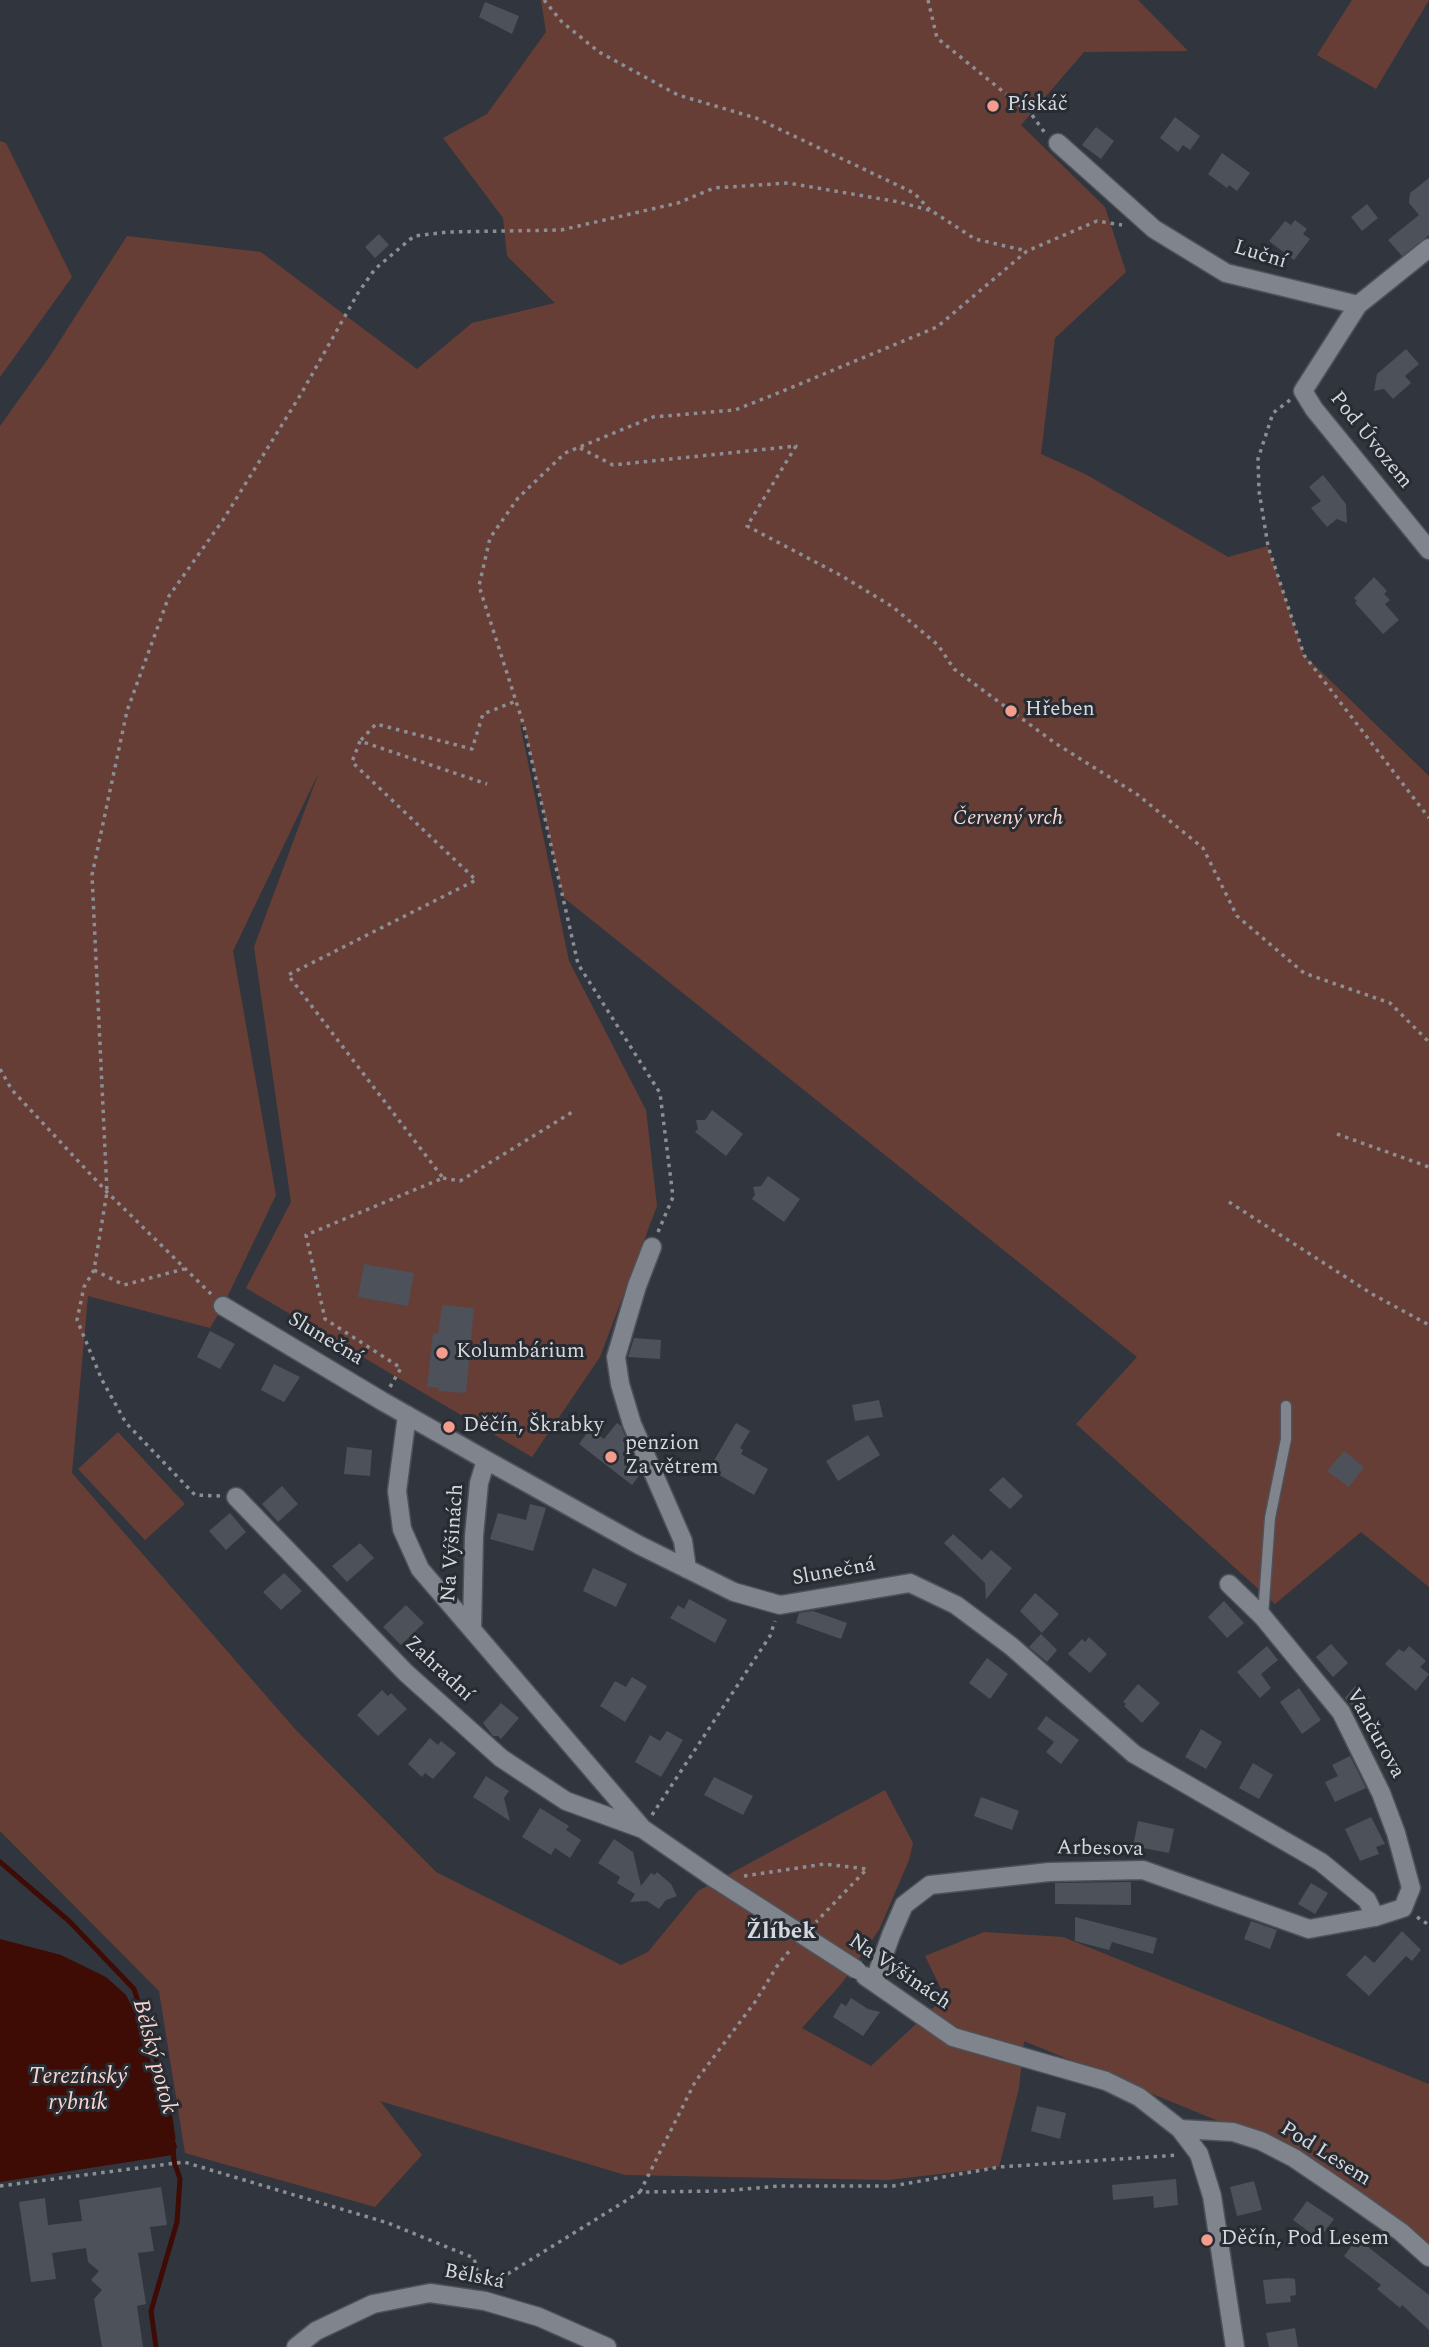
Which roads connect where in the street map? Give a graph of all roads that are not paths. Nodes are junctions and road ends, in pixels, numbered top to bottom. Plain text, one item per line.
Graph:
1 (1058, 143) road end
2 (1429, 248) edge
3 (1358, 304) junction
4 (1429, 550) edge
5 (652, 1247) road end
6 (223, 1306) road end
7 (1286, 1406) dead end
8 (407, 1415) junction
9 (486, 1460) junction
10 (236, 1497) road end
11 (687, 1569) junction
12 (1229, 1584) dead end
13 (1263, 1616) junction
14 (471, 1629) junction
15 (643, 1829) junction
16 (1376, 1917) junction
17 (874, 1982) junction
18 (1180, 2129) junction
19 (1429, 2257) edge
20 (296, 2347) edge
21 (607, 2347) edge
22 (1235, 2347) edge

1 - 3 street, Luční
2 - 3 street
3 - 4 street, Pod Úvozem
5 - 11 street
6 - 8 street, Slunečná
7 - 13 lane
8 - 9 street, Slunečná
8 - 14 street, Na Výšinách
9 - 11 street, Slunečná
9 - 14 street, Na Výšinách
10 - 15 street, Zahradní
11 - 16 street, Slunečná
12 - 13 street, Vančurova
13 - 16 street, Vančurova
14 - 15 street, Na Výšinách
15 - 17 street, Na Výšinách, bridge
16 - 17 street, Arbesova
17 - 18 street, Na Výšinách
18 - 19 street, Pod Lesem
18 - 22 street, Na Výšinách
20 - 21 street, Bělská

